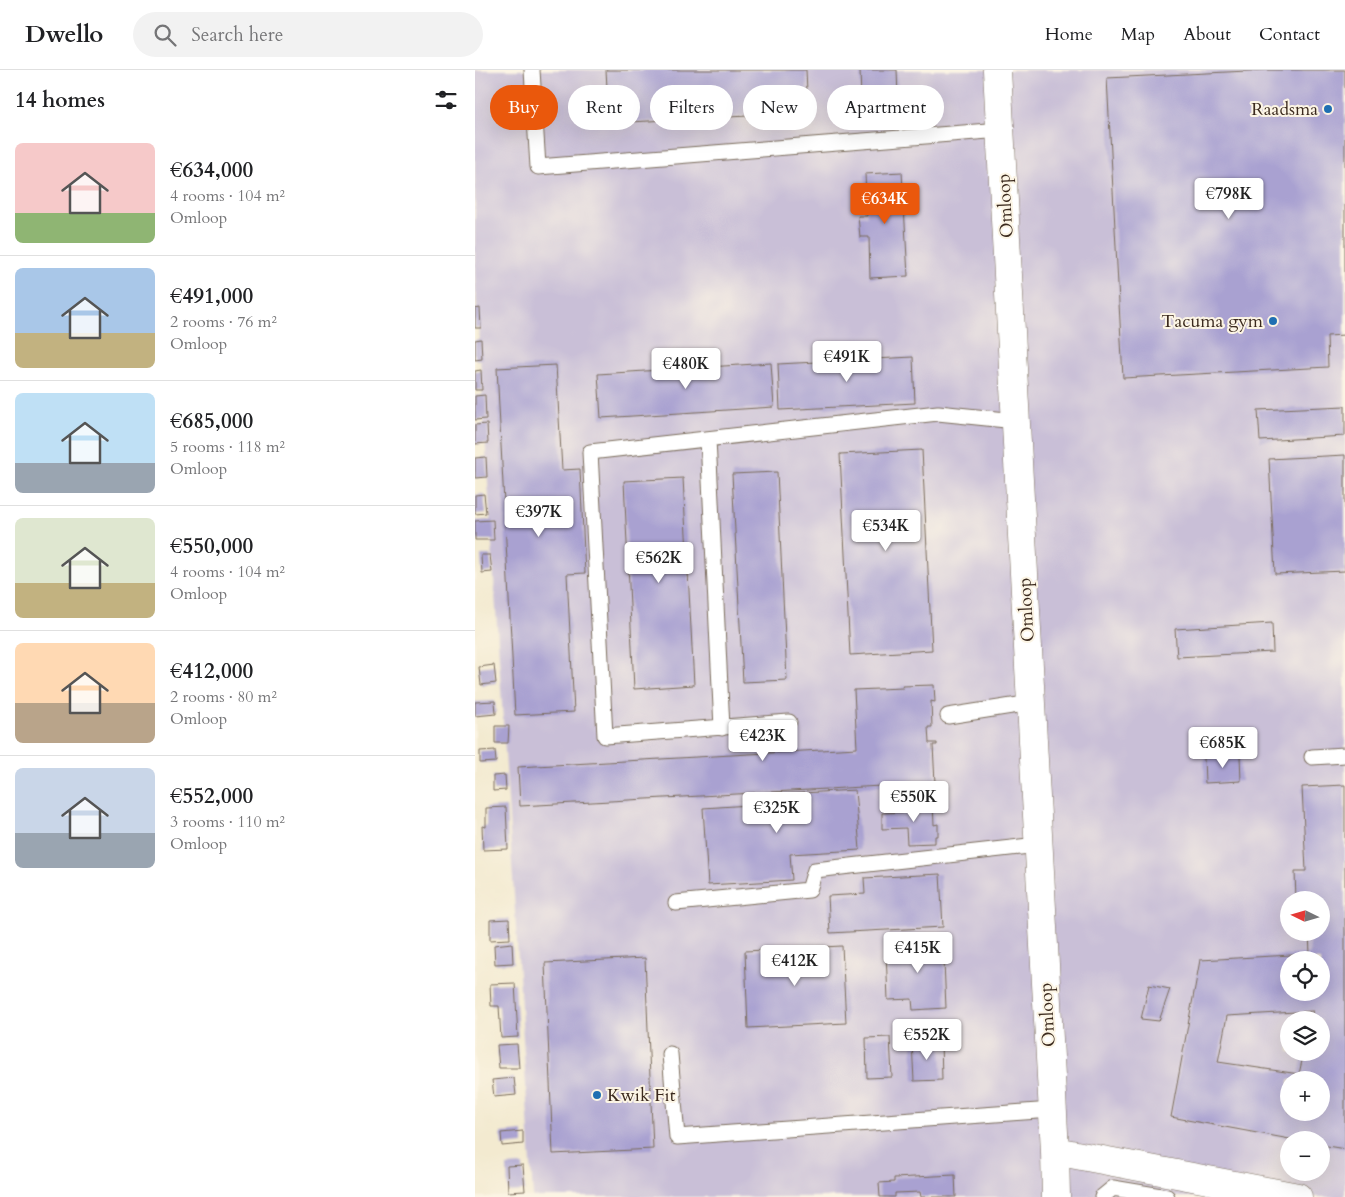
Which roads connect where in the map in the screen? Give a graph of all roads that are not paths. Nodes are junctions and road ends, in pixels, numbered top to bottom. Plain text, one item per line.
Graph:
1 (532, 70) edge
2 (997, 70) edge
3 (1001, 130) junction
4 (1016, 421) junction
5 (708, 439) junction
6 (1031, 703) junction
7 (948, 716) dead end
8 (789, 722) dead end
9 (722, 728) junction
10 (1345, 755) edge
11 (1312, 757) dead end
12 (1038, 845) junction
13 (676, 903) dead end
14 (670, 1054) dead end
15 (1052, 1110) junction
16 (1055, 1151) junction
17 (1281, 1196) edge
18 (1056, 1197) edge
19 (1102, 1197) edge
20 (1167, 1197) edge

1 - 3 lane
2 - 3 street, Omloop
3 - 4 street, Omloop
4 - 5 lane
4 - 6 street, Omloop
5 - 9 lane
5 - 9 lane
6 - 7 lane
6 - 12 street, Omloop
8 - 9 lane
10 - 11 lane
12 - 13 lane
12 - 15 street, Omloop
14 - 15 lane
15 - 16 street, Omloop
16 - 17 street
16 - 18 street, Omloop
19 - 20 lane

